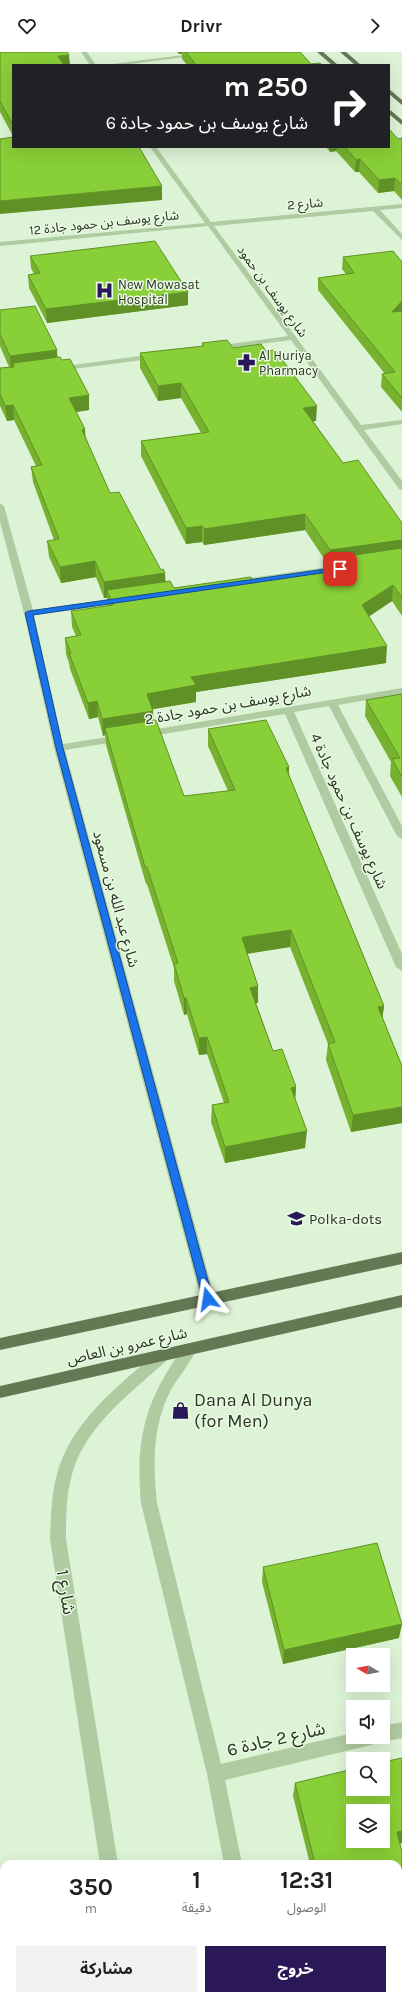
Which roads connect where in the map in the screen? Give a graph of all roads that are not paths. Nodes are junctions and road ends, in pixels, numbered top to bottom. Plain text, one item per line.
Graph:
1 (84, 52) edge
2 (222, 52) edge
3 (320, 52) edge
4 (343, 52) edge
5 (92, 64) edge
6 (117, 64) edge
7 (334, 64) edge
8 (357, 64) edge
9 (390, 92) edge
10 (402, 103) edge
11 (390, 112) edge
12 (402, 123) edge
13 (154, 148) edge
14 (402, 206) edge
15 (375, 209) junction
16 (209, 224) junction
17 (402, 238) edge
18 (0, 244) edge
19 (293, 338) junction
20 (206, 350) edge
21 (167, 355) edge
22 (47, 370) edge
23 (402, 422) edge
24 (359, 428) junction
25 (402, 487) edge
26 (0, 506) edge
27 (355, 566) edge
28 (231, 584) edge
29 (130, 599) edge
30 (29, 613) junction
31 (402, 690) edge
32 (332, 702) junction
33 (288, 710) junction
34 (60, 748) junction
35 (402, 836) edge
36 (402, 967) edge
37 (402, 1258) edge
38 (208, 1299) junction
39 (402, 1301) edge
40 (0, 1344) edge
41 (190, 1349) junction
42 (162, 1356) junction
43 (0, 1392) edge
44 (402, 1730) edge
45 (390, 1733) edge
46 (346, 1743) edge
47 (215, 1774) junction
48 (108, 1860) edge
49 (232, 1860) edge

1 - 5 street
2 - 6 street
3 - 7 main road
4 - 8 main road
9 - 10 main road
11 - 12 main road
13 - 16 street, شارع يوسف بن حمود
14 - 15 street, شارع 2
15 - 16 street, شارع 2
15 - 17 street
16 - 18 street, شارع يوسف بن حمود جادة 12
16 - 19 street, شارع يوسف بن حمود
19 - 20 street
19 - 24 street, شارع يوسف بن حمود
21 - 22 street
23 - 24 street
24 - 25 street, شارع يوسف بن حمود
26 - 30 street, شارع عبد الله بن مسعود
27 - 28 street
29 - 30 street
30 - 34 street, شارع عبد الله بن مسعود
31 - 32 street, شارع يوسف بن حمود جادة 2
32 - 33 street, شارع يوسف بن حمود جادة 2
32 - 35 street, شارع يوسف بن حمود جادة 4
33 - 34 street, شارع يوسف بن حمود جادة 2
33 - 36 street, شارع يوسف بن حمود جادة 4
34 - 38 street, شارع عبد الله بن مسعود
37 - 38 main road, شارع عمرو بن العاص
38 - 40 main road, شارع عمرو بن العاص
39 - 41 main road, شارع عمرو بن العاص
41 - 42 main road, شارع عمرو بن العاص
41 - 47 street
42 - 43 main road, شارع عمرو بن العاص
42 - 48 street, شارع 1
44 - 45 street
46 - 47 street, شارع 2 جادة 6
47 - 49 street

